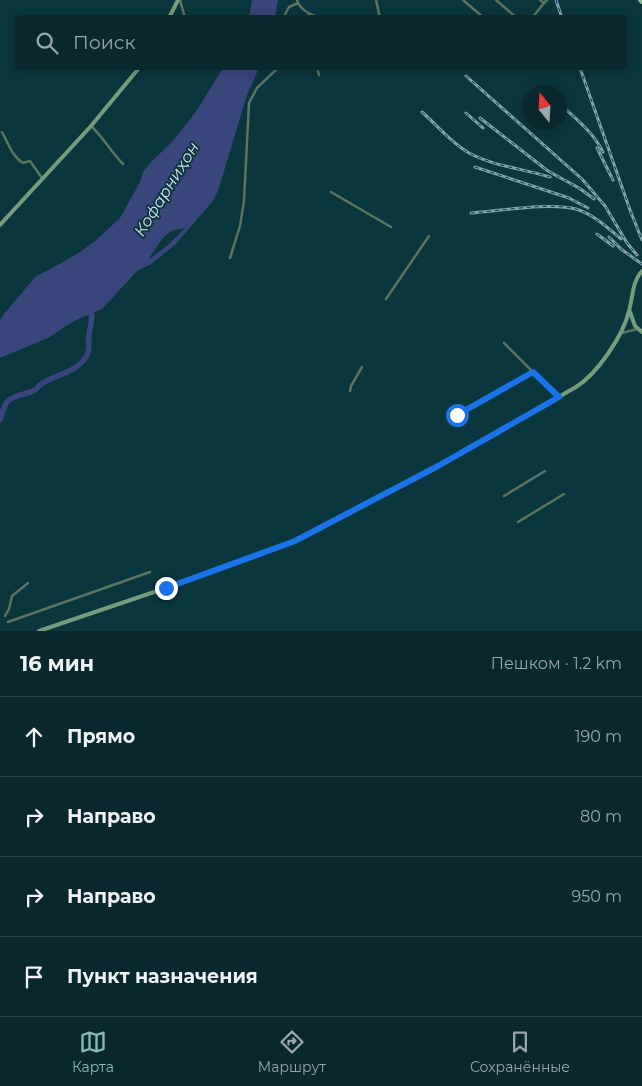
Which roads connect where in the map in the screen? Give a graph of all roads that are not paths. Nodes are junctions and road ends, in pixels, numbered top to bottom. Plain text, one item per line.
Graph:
1 (179, 0) edge
2 (376, 0) edge
3 (463, 0) edge
4 (496, 0) edge
5 (540, 0) edge
6 (547, 0) edge
7 (298, 2) edge
8 (544, 3) junction
9 (309, 13) joint
10 (171, 15) edge
11 (183, 15) edge
12 (284, 15) edge
13 (314, 15) edge
14 (379, 15) edge
15 (480, 15) edge
16 (514, 15) edge
17 (534, 15) edge
18 (137, 70) edge
19 (276, 70) edge
20 (318, 70) edge
21 (319, 75) dead end
22 (91, 126) junction
23 (2, 132) dead end
24 (123, 164) dead end
25 (42, 178) junction
26 (331, 192) dead end
27 (0, 225) edge
28 (391, 227) dead end
29 (429, 236) dead end
30 (230, 258) dead end
31 (642, 271) edge
32 (386, 299) dead end
33 (629, 310) junction
34 (637, 329) junction
35 (642, 332) edge
36 (619, 334) junction
37 (504, 343) dead end
38 (362, 367) dead end
39 (533, 372) junction
40 (350, 391) dead end
41 (559, 397) junction
42 (457, 415) dead end
43 (545, 471) dead end
44 (564, 494) dead end
45 (504, 496) dead end
46 (518, 522) dead end
47 (150, 572) dead end
48 (28, 583) dead end
49 (5, 616) dead end
50 (8, 622) dead end
51 (39, 631) edge

1 - 10 main road
1 - 11 street
2 - 14 street
3 - 15 street
4 - 16 street
5 - 8 street
6 - 8 street
7 - 9 street
7 - 12 street
8 - 17 street
9 - 13 street
18 - 22 main road
19 - 30 street
20 - 21 street
22 - 24 street
22 - 25 main road
23 - 25 street
25 - 27 main road
26 - 28 street
29 - 32 street
31 - 33 main road
33 - 34 main road
33 - 36 main road
34 - 35 main road
34 - 36 street
36 - 41 main road
37 - 39 street
38 - 40 street
39 - 41 street
39 - 42 street
41 - 51 main road
43 - 45 street
44 - 46 street
47 - 50 street
48 - 49 street

